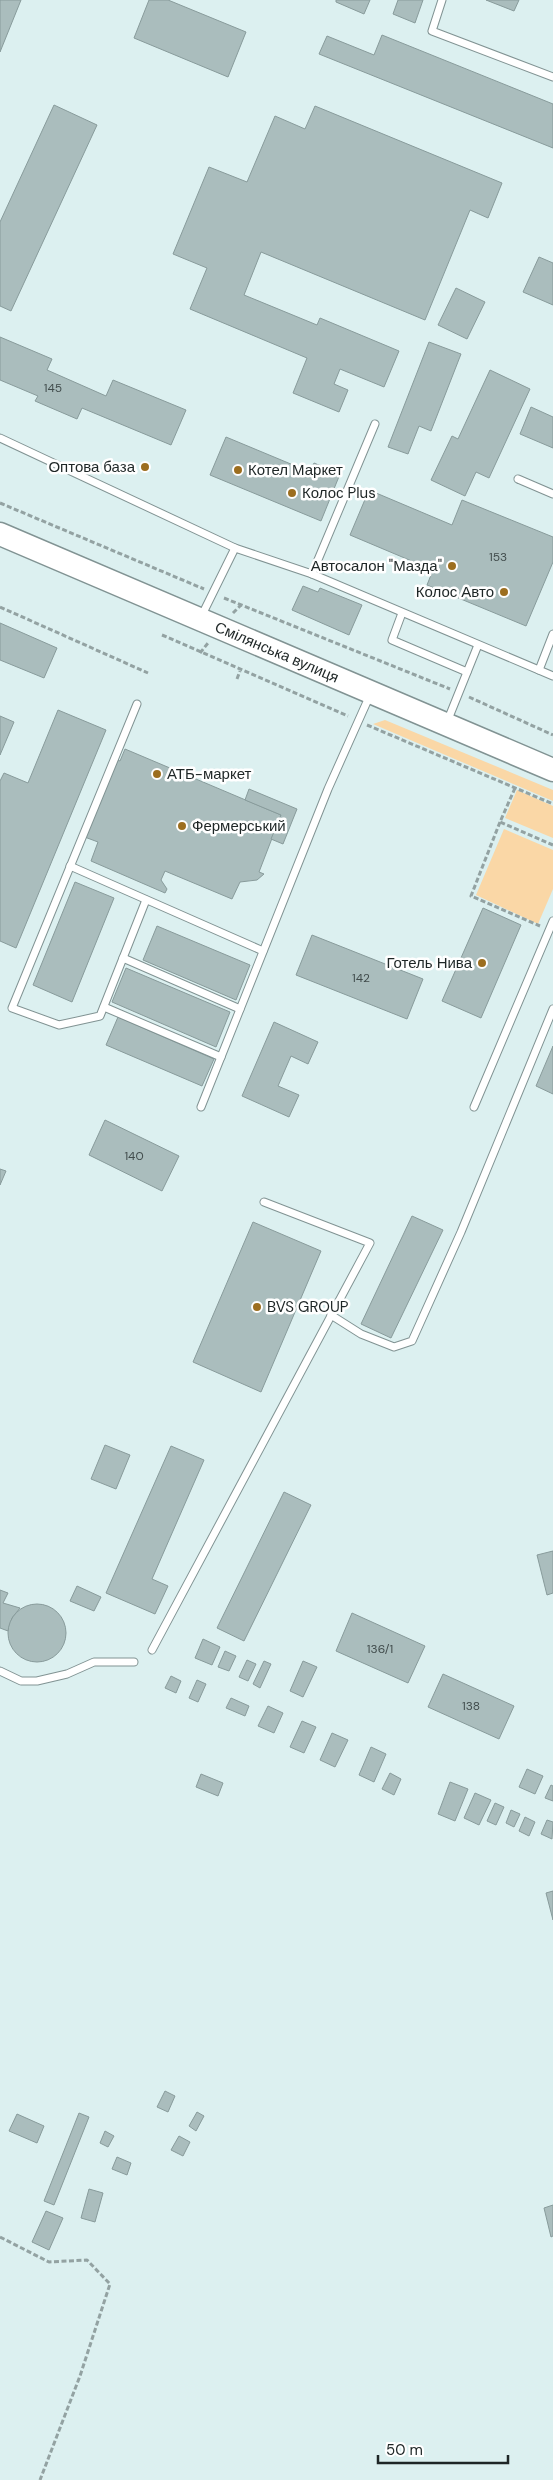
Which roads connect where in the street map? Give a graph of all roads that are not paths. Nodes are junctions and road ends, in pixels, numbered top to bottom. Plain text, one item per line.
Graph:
1 (442, 0) edge
2 (553, 77) edge
3 (375, 424) dead end
4 (0, 438) edge
5 (518, 479) dead end
6 (553, 494) edge
7 (0, 534) edge
8 (235, 548) junction
9 (312, 574) junction
10 (402, 613) junction
11 (200, 619) junction
12 (553, 634) edge
13 (478, 645) junction
14 (539, 670) junction
15 (467, 672) junction
16 (553, 676) edge
17 (371, 692) junction
18 (136, 704) dead end
19 (446, 724) junction
20 (553, 770) edge
21 (70, 866) junction
22 (146, 900) junction
23 (553, 921) edge
24 (263, 951) junction
25 (123, 958) junction
26 (104, 1007) junction
27 (240, 1009) junction
28 (553, 1009) edge
29 (221, 1057) junction
30 (200, 1107) dead end
31 (474, 1107) dead end
32 (264, 1202) dead end
33 (331, 1315) junction
34 (152, 1650) dead end
35 (134, 1662) dead end
36 (0, 1672) edge

1 - 2 lane
3 - 9 lane
4 - 8 lane
5 - 6 lane
7 - 11 main road, Смілянська вулиця
8 - 9 lane
8 - 11 lane
9 - 10 lane
10 - 13 lane
10 - 15 lane
11 - 17 main road, Смілянська вулиця
12 - 14 lane
13 - 14 lane
13 - 15 lane
14 - 16 lane
15 - 19 lane
17 - 19 main road, Смілянська вулиця
17 - 24 lane
18 - 21 lane
19 - 20 main road, Смілянська вулиця
21 - 22 lane
21 - 26 lane
22 - 24 lane
22 - 25 lane
23 - 31 lane
24 - 27 lane
25 - 26 lane
25 - 27 lane
26 - 29 lane
27 - 29 lane
28 - 33 lane
29 - 30 lane
32 - 33 lane
33 - 34 lane
35 - 36 lane

